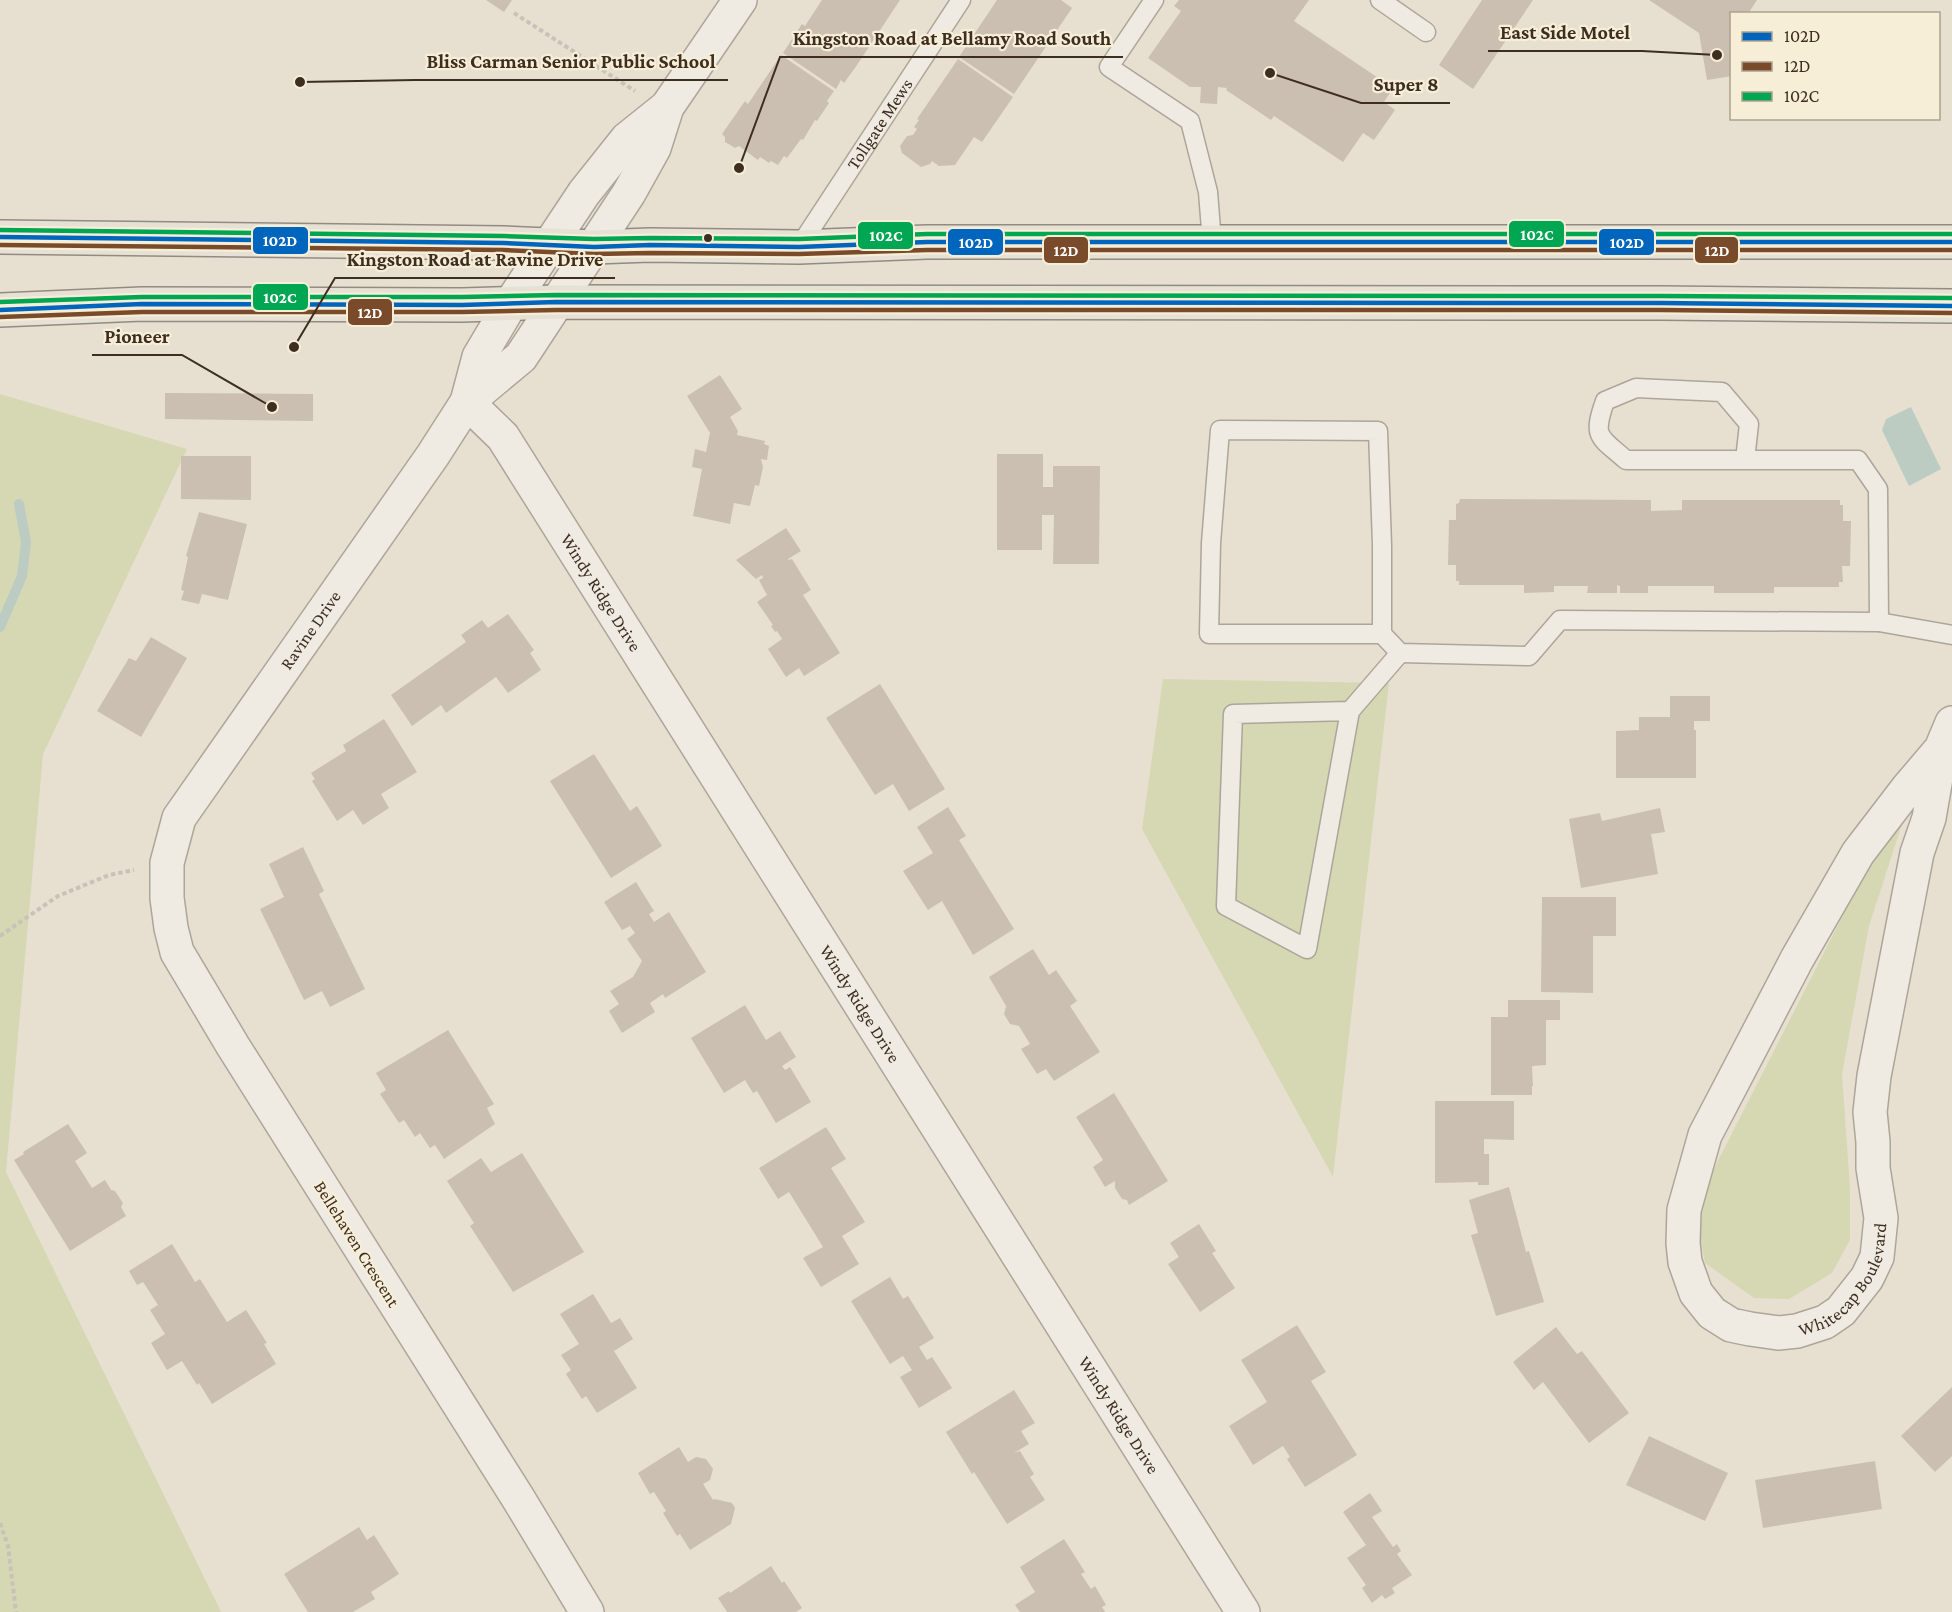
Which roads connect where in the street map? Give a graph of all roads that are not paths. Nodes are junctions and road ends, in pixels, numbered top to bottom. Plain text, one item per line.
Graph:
1 (740, 0) edge
2 (961, 0) edge
3 (1154, 0) edge
4 (1380, 0) edge
5 (1426, 32) dead end
6 (667, 107) junction
7 (0, 237) edge
8 (1212, 242) junction
9 (1952, 242) edge
10 (550, 245) junction
11 (594, 247) junction
12 (799, 247) junction
13 (556, 302) junction
14 (511, 303) junction
15 (1952, 306) edge
16 (0, 310) edge
17 (467, 402) junction
18 (1745, 460) junction
19 (1879, 622) junction
20 (1382, 634) junction
21 (1952, 636) edge
22 (1400, 653) junction
23 (1350, 711) junction
24 (1947, 736) edge
25 (167, 862) joint
26 (587, 1612) edge
27 (1243, 1612) edge

1 - 6 street
2 - 12 lane, Tollgate Mews
3 - 8 lane
4 - 5 lane
6 - 10 street, Ravine Drive
6 - 11 street, Ravine Drive
7 - 10 main road
8 - 9 main road
8 - 12 main road
10 - 11 main road
10 - 14 street, Ravine Drive
11 - 12 main road
11 - 13 street, Ravine Drive
13 - 14 main road
13 - 15 main road
13 - 17 street, Ravine Drive
14 - 16 main road
14 - 17 street, Ravine Drive
17 - 25 street, Ravine Drive
17 - 27 street, Windy Ridge Drive
18 - 18 lane
18 - 19 lane
19 - 21 lane
19 - 22 lane
20 - 20 lane
20 - 22 lane
22 - 23 lane
23 - 23 lane
24 - 24 street, Whitecap Boulevard
25 - 26 street, Bellehaven Crescent

